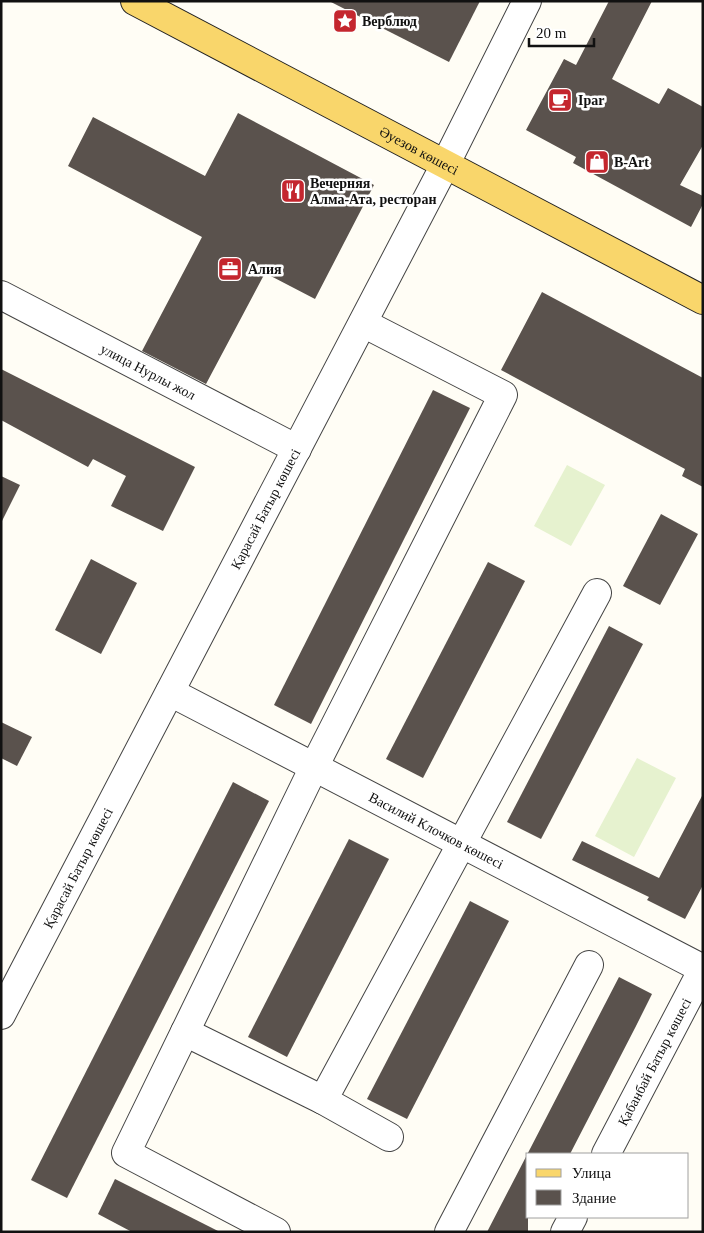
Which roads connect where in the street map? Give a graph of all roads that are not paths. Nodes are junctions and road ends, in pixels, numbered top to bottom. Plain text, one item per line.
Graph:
1 (134, 1) edge
2 (527, 1) edge
3 (446, 163) junction
4 (1, 295) edge
5 (703, 300) edge
6 (363, 323) junction
7 (297, 449) junction
8 (597, 593) dead end
9 (170, 692) junction
10 (313, 769) junction
11 (461, 844) junction
12 (589, 965) dead end
13 (703, 969) edge
14 (1, 1015) edge
15 (185, 1032) junction
16 (323, 1100) junction
17 (390, 1137) dead end
18 (607, 1153) edge
19 (572, 1218) edge
20 (276, 1232) edge
21 (449, 1232) edge
22 (565, 1232) edge

1 - 3 main road, Әуезов көшесі
2 - 3 street, Қарасай Батыр көшесі
3 - 5 main road, Әуезов көшесі
3 - 6 street, Қарасай Батыр көшесі
4 - 7 street, улица Нурлы жол
6 - 7 street, Қарасай Батыр көшесі
6 - 10 street
7 - 9 street, Қарасай Батыр көшесі
8 - 11 street
9 - 10 street, Василий Клочков көшесі
9 - 14 street, Қарасай Батыр көшесі
10 - 11 street, Василий Клочков көшесі
10 - 15 street
11 - 13 street, Василий Клочков көшесі
11 - 16 street
12 - 21 street
13 - 18 street, Қабанбай Батыр көшесі
15 - 16 street
15 - 20 street
16 - 17 street
19 - 22 street

